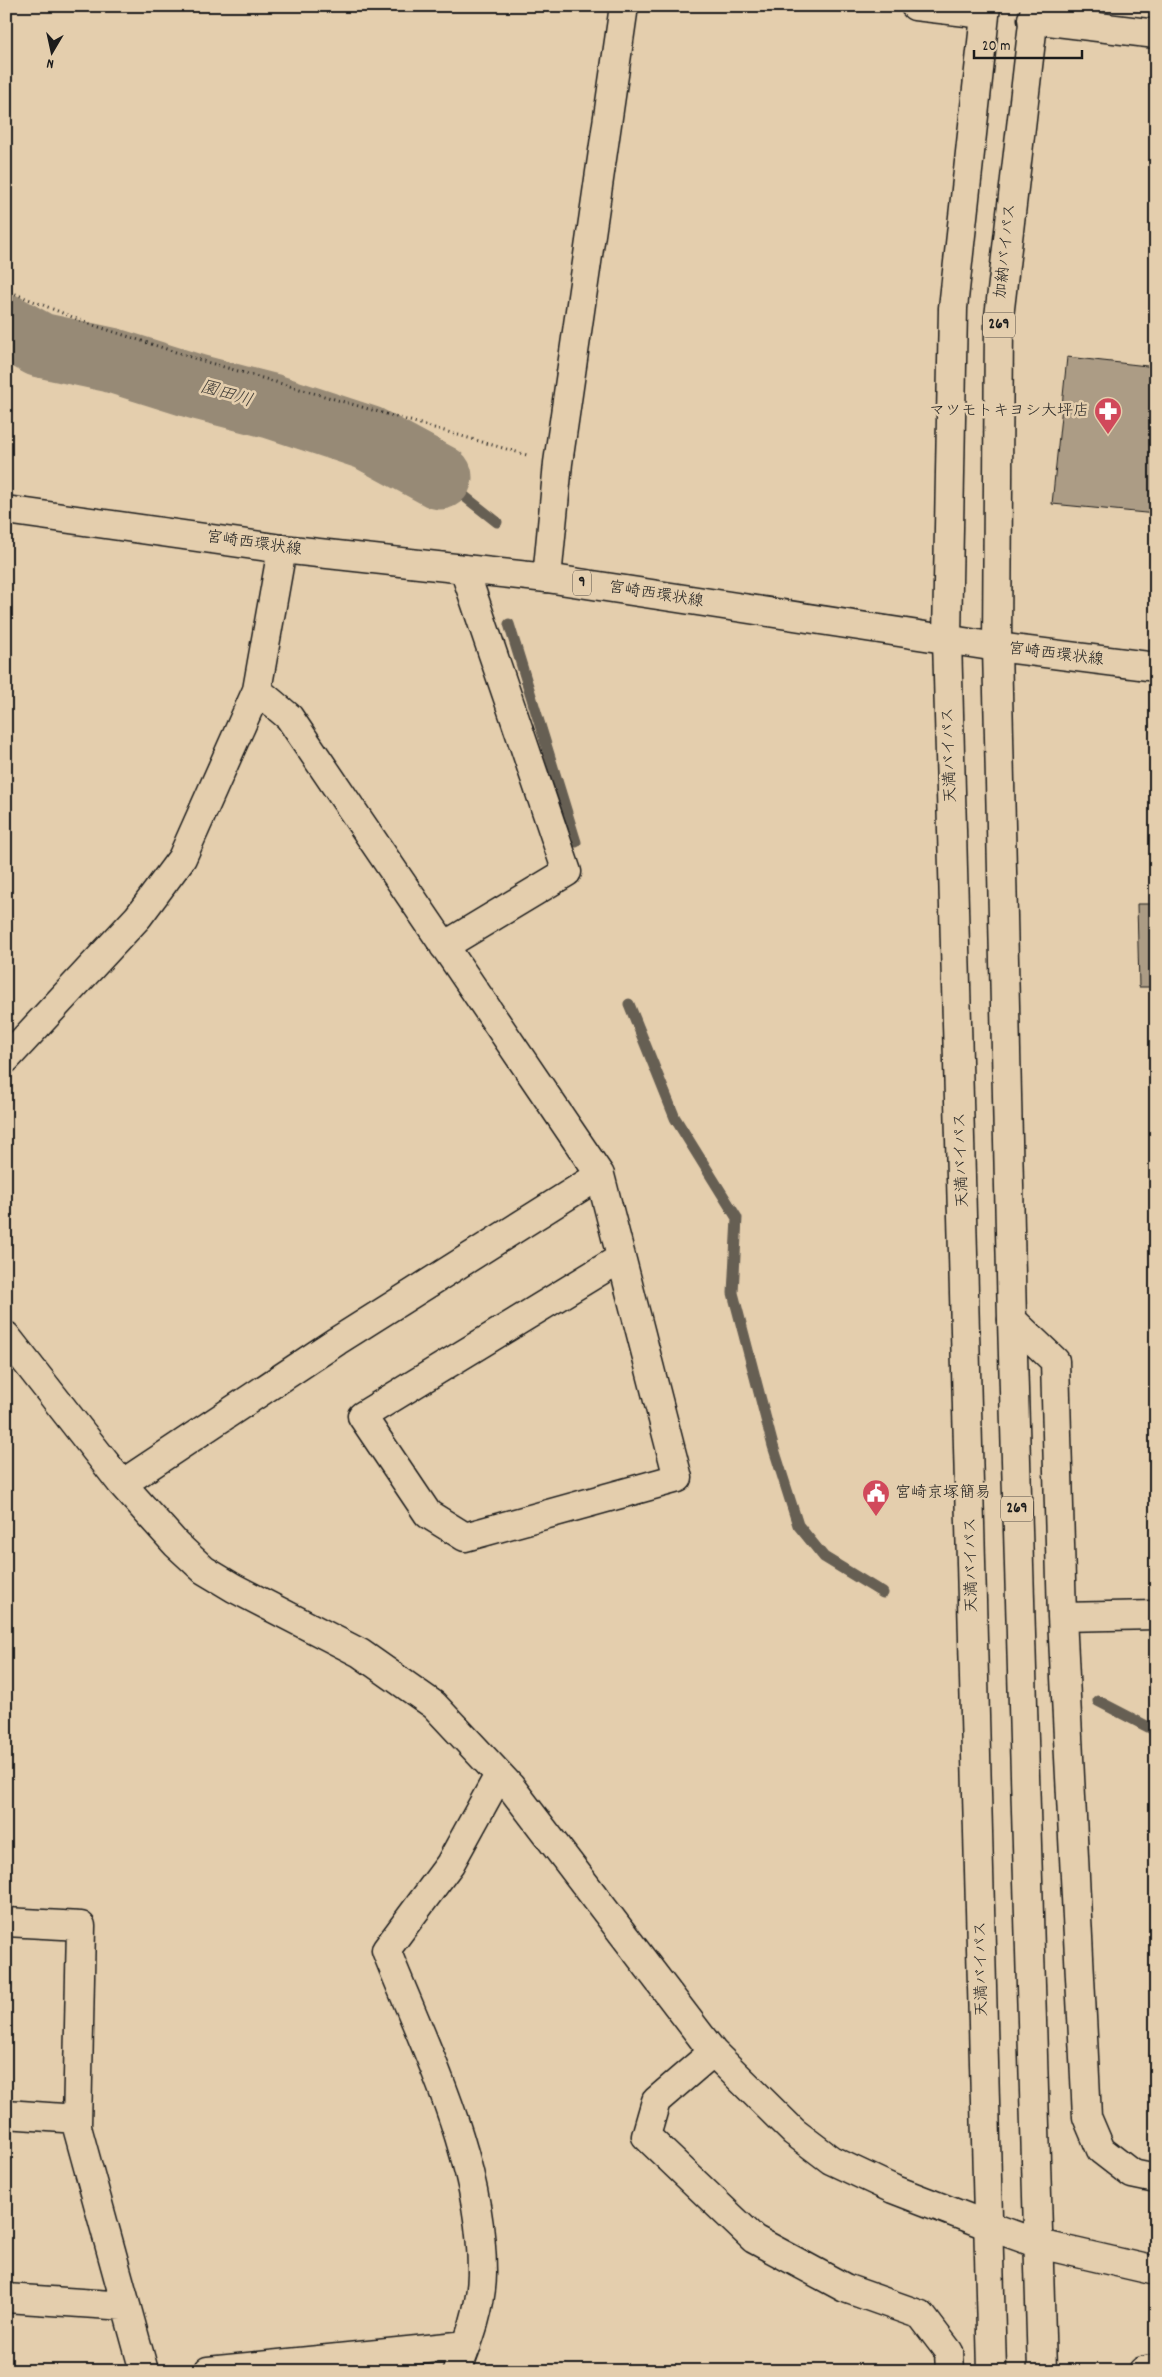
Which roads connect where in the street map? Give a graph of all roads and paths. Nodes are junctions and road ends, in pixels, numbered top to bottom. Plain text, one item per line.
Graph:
1 (624, 6) edge
2 (915, 6) edge
3 (985, 10) edge
4 (1034, 13) edge
5 (1156, 34) edge
6 (6, 290) edge
7 (558, 463) junction
8 (6, 510) edge
9 (282, 549) junction
10 (464, 569) junction
11 (547, 578) junction
12 (947, 638) junction
13 (997, 647) junction
14 (1156, 668) edge
15 (257, 690) junction
16 (444, 946) junction
17 (6, 1059) edge
18 (600, 1175) junction
19 (621, 1258) junction
20 (1012, 1320) junction
21 (6, 1336) edge
22 (122, 1484) junction
23 (1156, 1615) edge
24 (1062, 1617) junction
25 (499, 1775) junction
26 (6, 1922) edge
27 (713, 2052) junction
28 (6, 2114) edge
29 (77, 2119) junction
30 (1156, 2179) edge
31 (988, 2226) junction
32 (1038, 2244) junction
33 (1156, 2271) edge
34 (6, 2298) edge
35 (126, 2306) junction
36 (467, 2345) junction
37 (1156, 2368) edge
38 (144, 2371) edge
39 (208, 2371) edge
40 (457, 2371) edge
41 (950, 2371) edge
42 (992, 2371) edge
43 (1042, 2371) edge
44 (1143, 2371) edge

1 - 7 main road
2 - 3 main road
3 - 12 main road
4 - 5 main road
4 - 13 main road, 加納バイパス / 269
6 - 7 path
7 - 11 main road
8 - 9 main road, 宮崎西環状線 / 9
9 - 10 main road, 宮崎西環状線 / 9
9 - 15 main road
10 - 11 main road, 宮崎西環状線 / 9
10 - 16 main road
11 - 12 main road, 宮崎西環状線 / 9
12 - 13 main road, 宮崎西環状線 / 9
12 - 31 main road, 天満バイパス
13 - 14 main road, 宮崎西環状線 / 9
13 - 20 main road, 269
15 - 16 main road
15 - 17 main road
16 - 18 main road
18 - 19 main road
18 - 22 main road
19 - 19 main road
20 - 24 main road
20 - 32 main road, 269
21 - 22 main road
22 - 25 main road
23 - 24 main road
24 - 30 main road
25 - 27 main road
25 - 36 main road
26 - 29 main road
27 - 31 main road
27 - 41 main road
28 - 29 main road
29 - 35 main road
31 - 32 main road
31 - 42 main road, 天満バイパス
32 - 33 main road
32 - 43 main road, 269
34 - 35 main road
35 - 38 main road
36 - 39 main road
36 - 40 main road
37 - 44 main road

